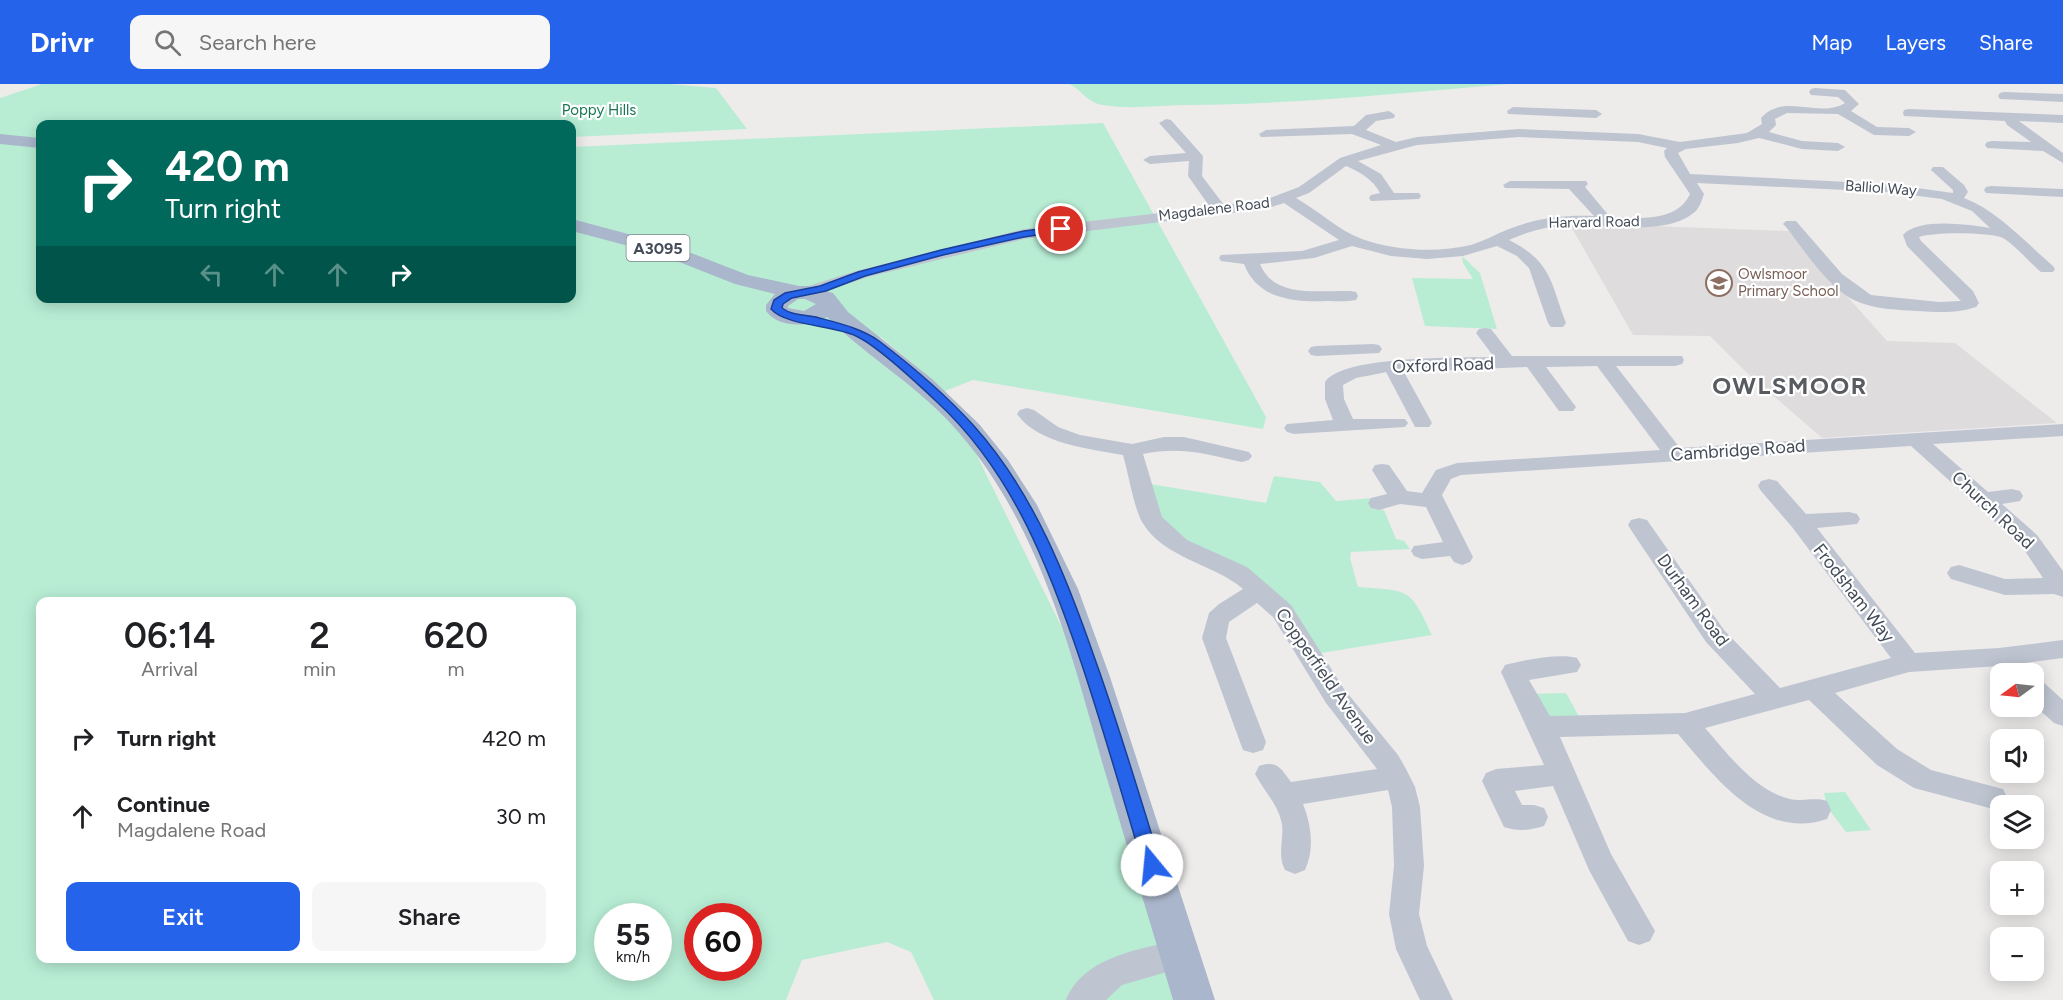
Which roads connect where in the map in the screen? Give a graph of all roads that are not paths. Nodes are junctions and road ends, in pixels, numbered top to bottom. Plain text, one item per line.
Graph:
1 (1815, 92) dead end
2 (2004, 96) dead end
3 (2063, 98) edge
4 (1514, 111) dead end
5 (1842, 111) junction
6 (1909, 113) dead end
7 (1389, 115) dead end
8 (2012, 119) junction
9 (2063, 119) edge
10 (1166, 123) dead end
11 (1359, 130) junction
12 (1909, 132) dead end
13 (1758, 134) junction
14 (1266, 135) dead end
15 (1605, 136) junction
16 (0, 139) edge
17 (36, 143) edge
18 (1392, 145) junction
19 (1678, 146) junction
20 (1992, 146) dead end
21 (1838, 147) dead end
22 (2047, 147) junction
23 (1196, 156) junction
24 (2063, 159) edge
25 (1150, 160) dead end
26 (1346, 161) junction
27 (1938, 170) dead end
28 (1689, 178) junction
29 (1510, 185) dead end
30 (1991, 190) dead end
31 (2063, 194) edge
32 (1414, 196) dead end
33 (1285, 198) junction
34 (1956, 198) junction
35 (1220, 211) junction
36 (1605, 221) junction
37 (1791, 224) dead end
38 (576, 226) edge
39 (2008, 234) junction
40 (1351, 240) junction
41 (1498, 240) junction
42 (1227, 258) dead end
43 (1250, 259) junction
44 (2047, 269) dead end
45 (742, 280) junction
46 (816, 297) junction
47 (1350, 297) dead end
48 (1551, 302) junction
49 (1570, 304) dead end
50 (777, 311) junction
51 (802, 318) junction
52 (1557, 323) dead end
53 (1364, 332) dead end
54 (860, 333) junction
55 (1485, 333) dead end
56 (1373, 349) junction
57 (1317, 351) dead end
58 (1675, 360) dead end
59 (1602, 361) junction
60 (1507, 362) junction
61 (1533, 362) junction
62 (1387, 367) junction
63 (1566, 407) dead end
64 (1027, 414) dead end
65 (1398, 423) dead end
66 (1422, 423) dead end
67 (1346, 425) junction
68 (1294, 428) dead end
69 (2063, 430) edge
70 (1915, 439) junction
71 (1132, 450) junction
72 (1674, 454) junction
73 (1242, 456) dead end
74 (1382, 470) dead end
75 (1769, 486) dead end
76 (2012, 496) dead end
77 (1984, 498) junction
78 (1433, 501) junction
79 (1849, 519) dead end
80 (1800, 522) junction
81 (1638, 525) dead end
82 (1422, 551) dead end
83 (1959, 573) dead end
84 (2062, 588) edge
85 (1260, 590) junction
86 (2063, 649) edge
87 (1909, 663) junction
88 (2015, 663) edge
89 (1990, 665) edge
90 (1568, 666) dead end
91 (1814, 689) junction
92 (2044, 698) edge
93 (1775, 699) junction
94 (2063, 716) edge
95 (1685, 723) junction
96 (1542, 727) junction
97 (1253, 742) dead end
98 (1563, 774) junction
99 (1396, 777) junction
100 (1990, 796) edge
101 (1817, 810) dead end
102 (1534, 817) dead end
103 (1294, 861) dead end
104 (1639, 931) dead end
105 (1180, 954) junction
106 (1435, 998) edge
107 (1082, 1000) edge
108 (1194, 1000) edge

1 - 5 street
2 - 3 street
4 - 15 street
5 - 12 street
5 - 13 street
6 - 8 street
7 - 11 street
8 - 9 street
8 - 22 street
10 - 23 street
11 - 14 street
11 - 18 street
13 - 19 street
13 - 21 street
15 - 18 street, Magdalene Road
15 - 19 street, Magdalene Road
16 - 17 main road
18 - 26 street, Magdalene Road
19 - 28 street, Harvard Road
20 - 22 street
22 - 24 street
23 - 25 street
23 - 35 street
26 - 32 street
26 - 33 street, Magdalene Road
27 - 34 street
28 - 34 street, Balliol Way
28 - 36 street, Harvard Road
29 - 36 street
30 - 31 street
33 - 35 street, Magdalene Road
33 - 40 street, Harvard Road
34 - 39 street, Balliol Way
35 - 46 street, Magdalene Road
36 - 41 street, Harvard Road
37 - 39 street
38 - 45 main road, A3095
39 - 44 street, Balliol Way
40 - 41 street, Harvard Road
40 - 43 street
41 - 48 street
42 - 43 street
43 - 47 street
45 - 46 main road, A3095
45 - 50 main road, A3095
46 - 50 main road
46 - 51 main road
46 - 54 main road, A3095
48 - 49 street
48 - 52 street
50 - 51 main road
51 - 54 main road, A3095
53 - 56 street
54 - 105 main road, A3095
55 - 60 street
56 - 57 street
56 - 62 street
58 - 59 street, Oxford Road
59 - 61 street, Oxford Road
59 - 72 street
60 - 61 street, Oxford Road
60 - 62 street, Oxford Road
61 - 63 street
62 - 66 street
62 - 67 street, Oxford Road
64 - 71 street
65 - 67 street
67 - 68 street
69 - 70 street, Cambridge Road
70 - 72 street, Cambridge Road
70 - 77 street, Church Road
71 - 73 street
71 - 85 street, Copperfield Avenue
72 - 78 street, Cambridge Road
74 - 78 street
75 - 80 street, Frodsham Way
76 - 77 street
77 - 84 street, Church Road
78 - 82 street
79 - 80 street, Frodsham Way
80 - 87 street, Frodsham Way
81 - 93 street, Durham Road
83 - 84 street
85 - 97 street
85 - 99 street, Copperfield Avenue
86 - 88 street
87 - 89 street
87 - 91 street
90 - 96 street
91 - 93 street
91 - 100 street
92 - 94 street
93 - 95 street
95 - 96 street
95 - 101 street
96 - 98 street
98 - 102 street
98 - 104 street
99 - 103 street
99 - 106 street, Copperfield Avenue
105 - 107 street
105 - 108 main road, A3095

